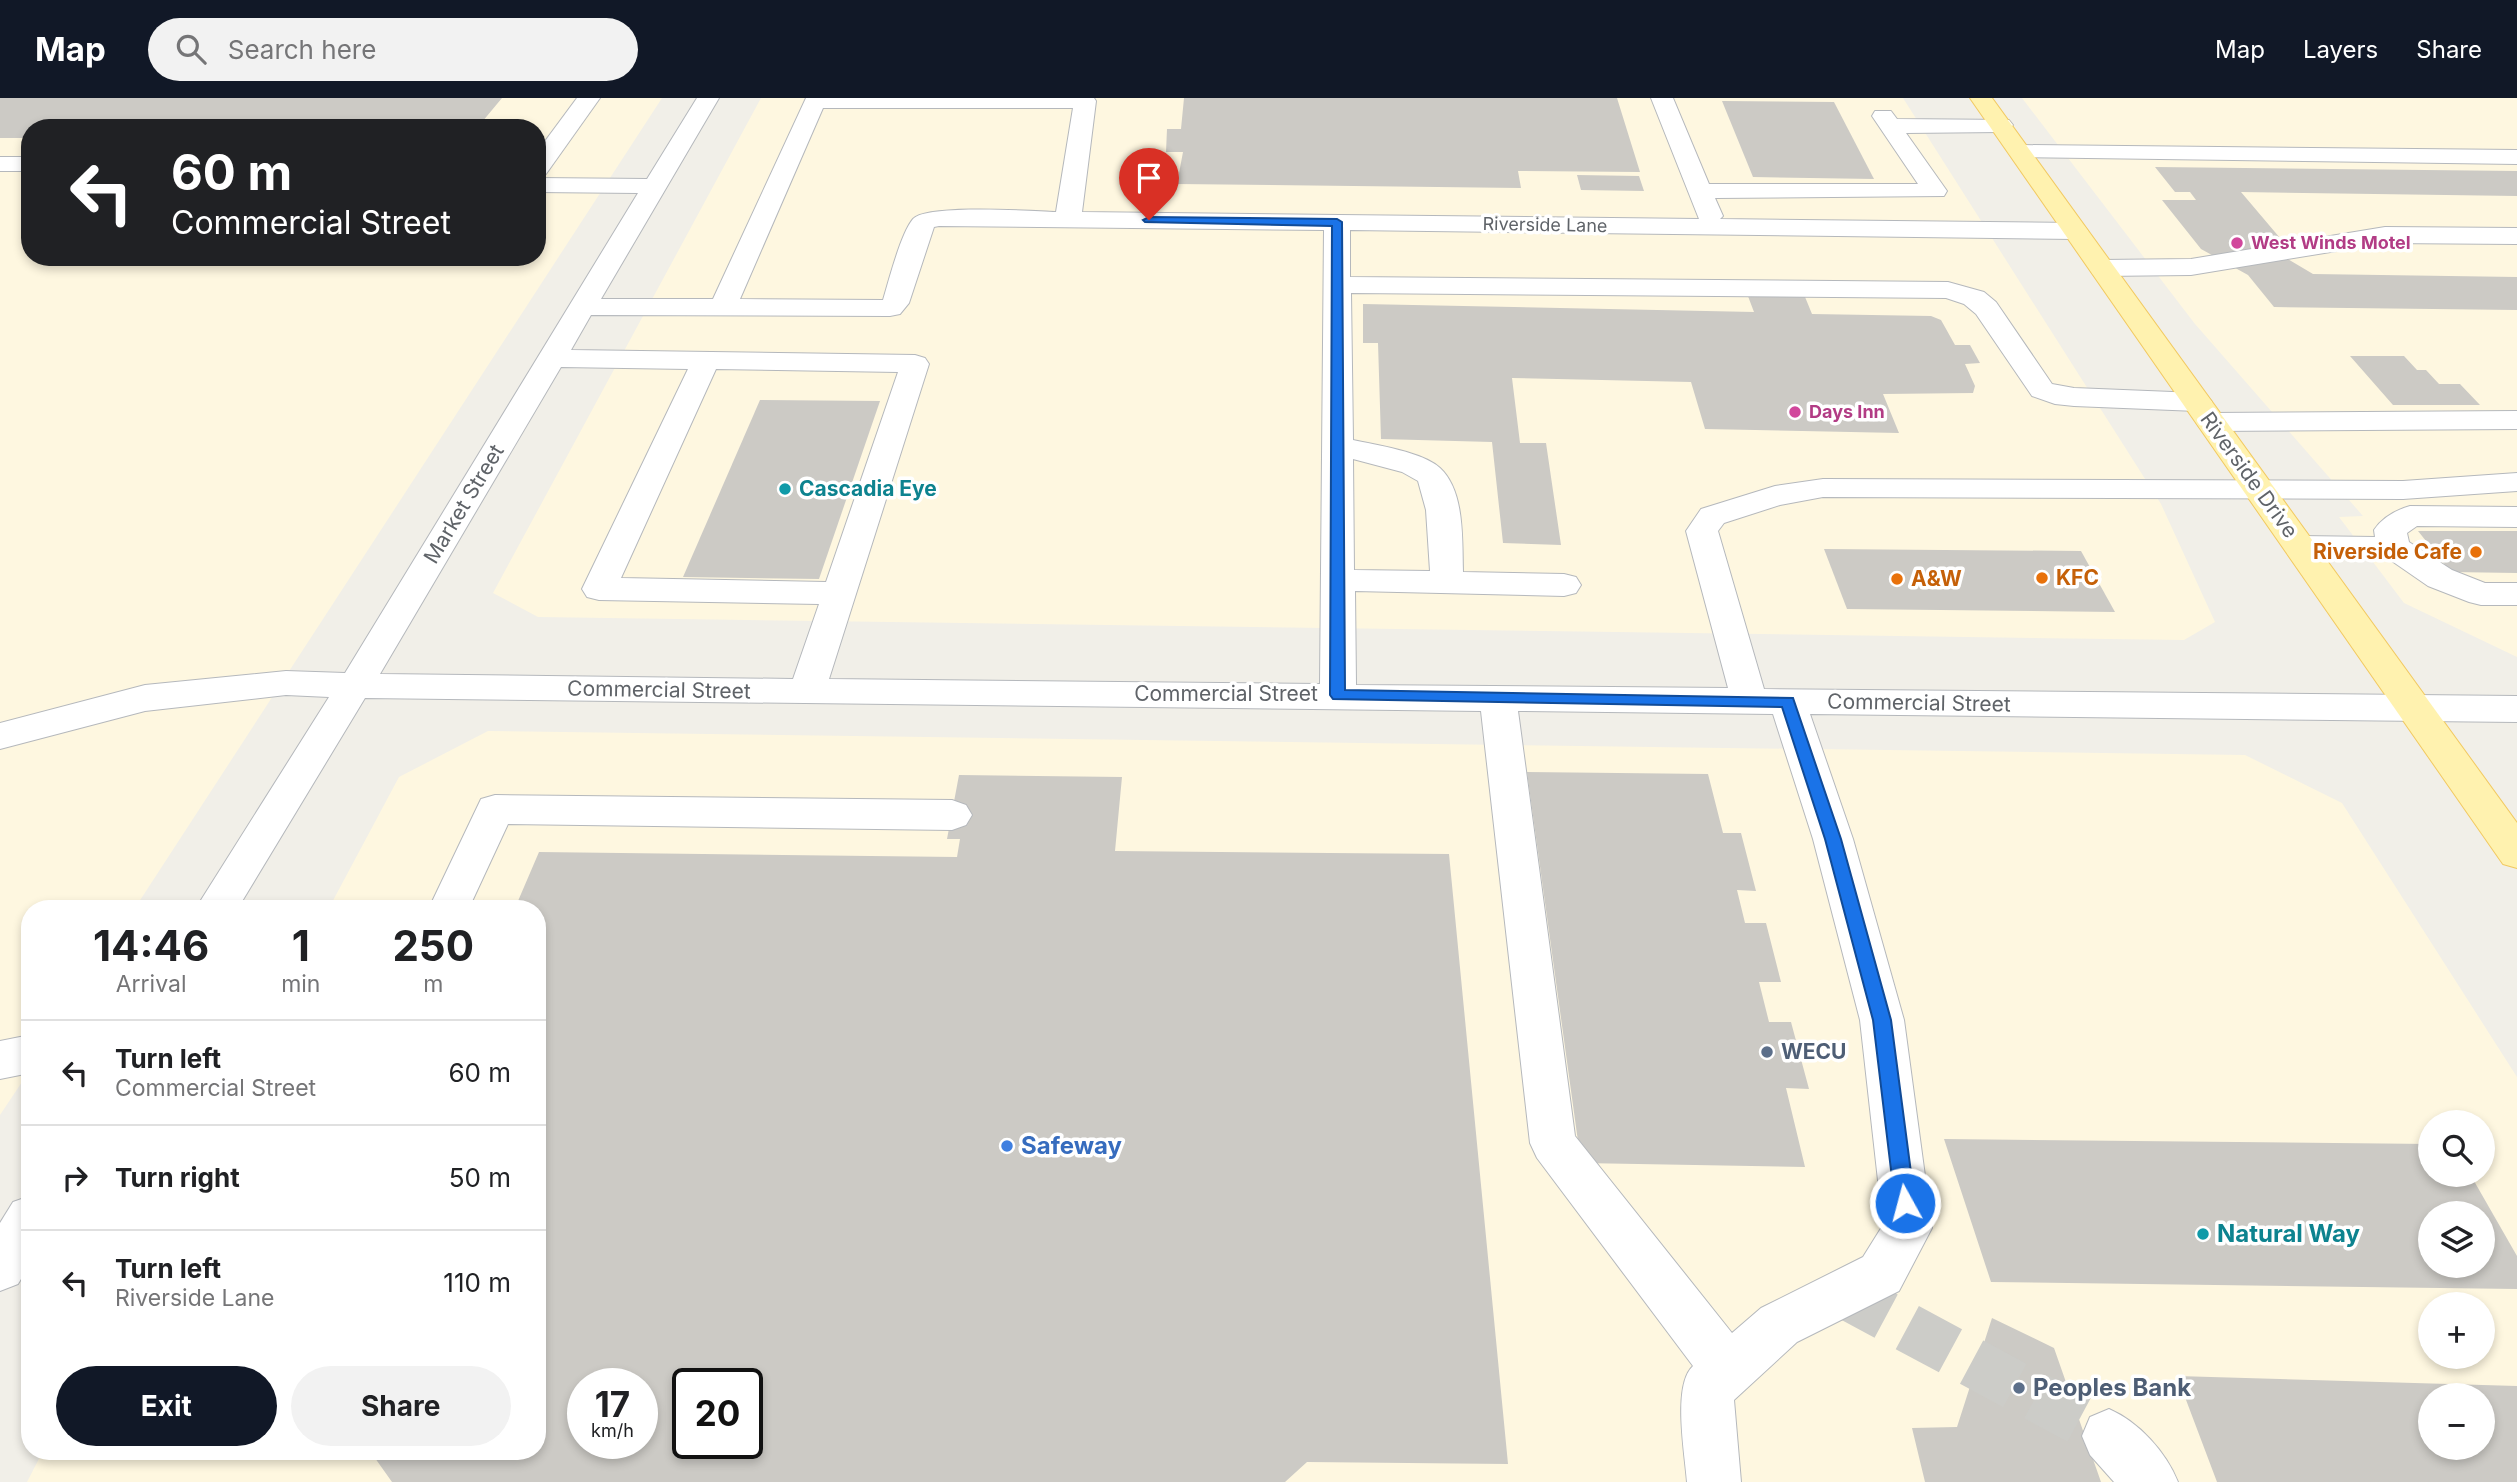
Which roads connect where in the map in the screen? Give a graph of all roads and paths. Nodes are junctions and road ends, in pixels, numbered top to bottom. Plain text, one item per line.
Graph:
1 (589, 98) edge
2 (708, 98) edge
3 (1662, 98) edge
4 (1981, 98) edge
5 (2001, 125) junction
6 (2021, 152) junction
7 (546, 157) edge
8 (2517, 157) edge
9 (0, 164) edge
10 (21, 164) edge
11 (546, 185) edge
12 (656, 186) junction
13 (1701, 191) junction
14 (1068, 219) junction
15 (1337, 222) junction
16 (1714, 227) junction
17 (1916, 229) junction
18 (2075, 231) junction
19 (2517, 236) edge
20 (2102, 268) junction
21 (1937, 269) junction
22 (1337, 285) junction
23 (584, 307) junction
24 (723, 308) junction
25 (553, 358) junction
26 (706, 360) junction
27 (2204, 412) junction
28 (2517, 420) edge
29 (1337, 446) junction
30 (2517, 482) edge
31 (2260, 491) junction
32 (2517, 517) edge
33 (2300, 546) junction
34 (2393, 547) junction
35 (1337, 580) junction
36 (1447, 582) junction
37 (1564, 585) dead end
38 (838, 593) junction
39 (2517, 594) edge
40 (355, 685) junction
41 (807, 692) junction
42 (1338, 695) junction
43 (1498, 698) junction
44 (1769, 702) junction
45 (2415, 708) junction
46 (2517, 709) edge
47 (0, 736) edge
48 (952, 815) dead end
49 (2517, 853) edge
50 (222, 900) edge
51 (453, 900) edge
52 (21, 1056) edge
53 (0, 1060) edge
54 (21, 1233) edge
55 (0, 1268) edge
56 (1729, 1371) junction
57 (2109, 1436) tunnel mouth
58 (1714, 1482) edge
59 (2151, 1482) edge

1 - 7 street
2 - 12 street, Market Street
3 - 13 street
4 - 5 main road, Riverside Drive
5 - 6 main road, Riverside Drive
5 - 13 street
6 - 8 street
6 - 18 main road, Riverside Drive
9 - 10 street
11 - 12 street
12 - 23 street, Market Street
13 - 16 street
14 - 15 street, Riverside Lane
14 - 24 street, Riverside Lane
14 - 24 street
15 - 16 street, Riverside Lane
15 - 22 street
16 - 17 street, Riverside Lane
17 - 18 street, Riverside Lane
17 - 21 street
18 - 20 main road, Riverside Drive
19 - 20 street
20 - 27 main road, Riverside Drive
21 - 22 street
21 - 27 street
22 - 29 street
23 - 24 street
23 - 25 street, Market Street
25 - 26 street
25 - 40 street, Market Street
26 - 38 street
26 - 38 street
27 - 28 street
27 - 31 main road, Riverside Drive
29 - 35 street
29 - 36 street
30 - 31 street
31 - 33 main road, Riverside Drive
31 - 44 street
32 - 34 street
33 - 34 street
33 - 45 main road, Riverside Drive
34 - 39 street
35 - 36 street
35 - 42 street
36 - 37 street
38 - 41 street
40 - 41 street, Commercial Street
40 - 47 street, Commercial Street
40 - 50 street, Market Street
41 - 42 street, Commercial Street
42 - 43 street, Commercial Street
43 - 44 street, Commercial Street
43 - 56 street
44 - 45 street, Commercial Street
44 - 56 street
45 - 46 street, Commercial Street
45 - 49 main road, Riverside Drive
48 - 51 street
52 - 53 street
54 - 55 street
56 - 58 street
57 - 59 street

